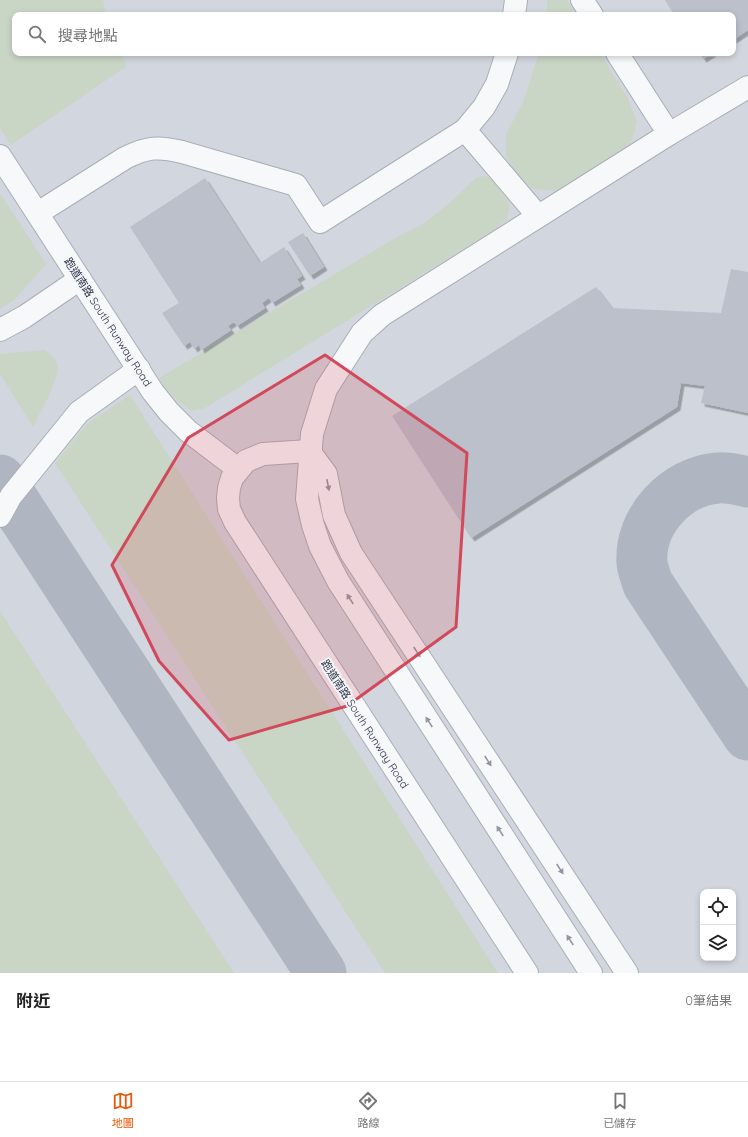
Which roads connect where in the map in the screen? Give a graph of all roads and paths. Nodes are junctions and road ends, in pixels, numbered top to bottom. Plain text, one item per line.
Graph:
1 (516, 0) edge
2 (582, 0) edge
3 (514, 12) edge
4 (590, 12) edge
5 (506, 56) edge
6 (619, 56) edge
7 (748, 88) edge
8 (465, 130) junction
9 (670, 134) junction
10 (0, 156) edge
11 (38, 213) junction
12 (538, 216) junction
13 (80, 279) junction
14 (0, 330) edge
15 (139, 369) junction
16 (309, 451) junction
17 (238, 469) junction
18 (0, 516) edge
19 (527, 973) edge
20 (591, 973) edge
21 (627, 973) edge

1 - 3 lane
2 - 4 lane
5 - 8 lane
6 - 9 lane
7 - 9 lane
8 - 11 lane
8 - 12 lane
9 - 12 lane
10 - 11 lane, 跑道南路 South Runway Road
11 - 13 lane, 跑道南路 South Runway Road
12 - 16 lane
13 - 14 lane
13 - 15 lane, 跑道南路 South Runway Road
15 - 17 lane, 跑道南路 South Runway Road
15 - 18 lane
16 - 17 lane, 跑道南路 South Runway Road
20 -> 16 lane
16 -> 21 lane
17 - 19 lane, 跑道南路 South Runway Road

